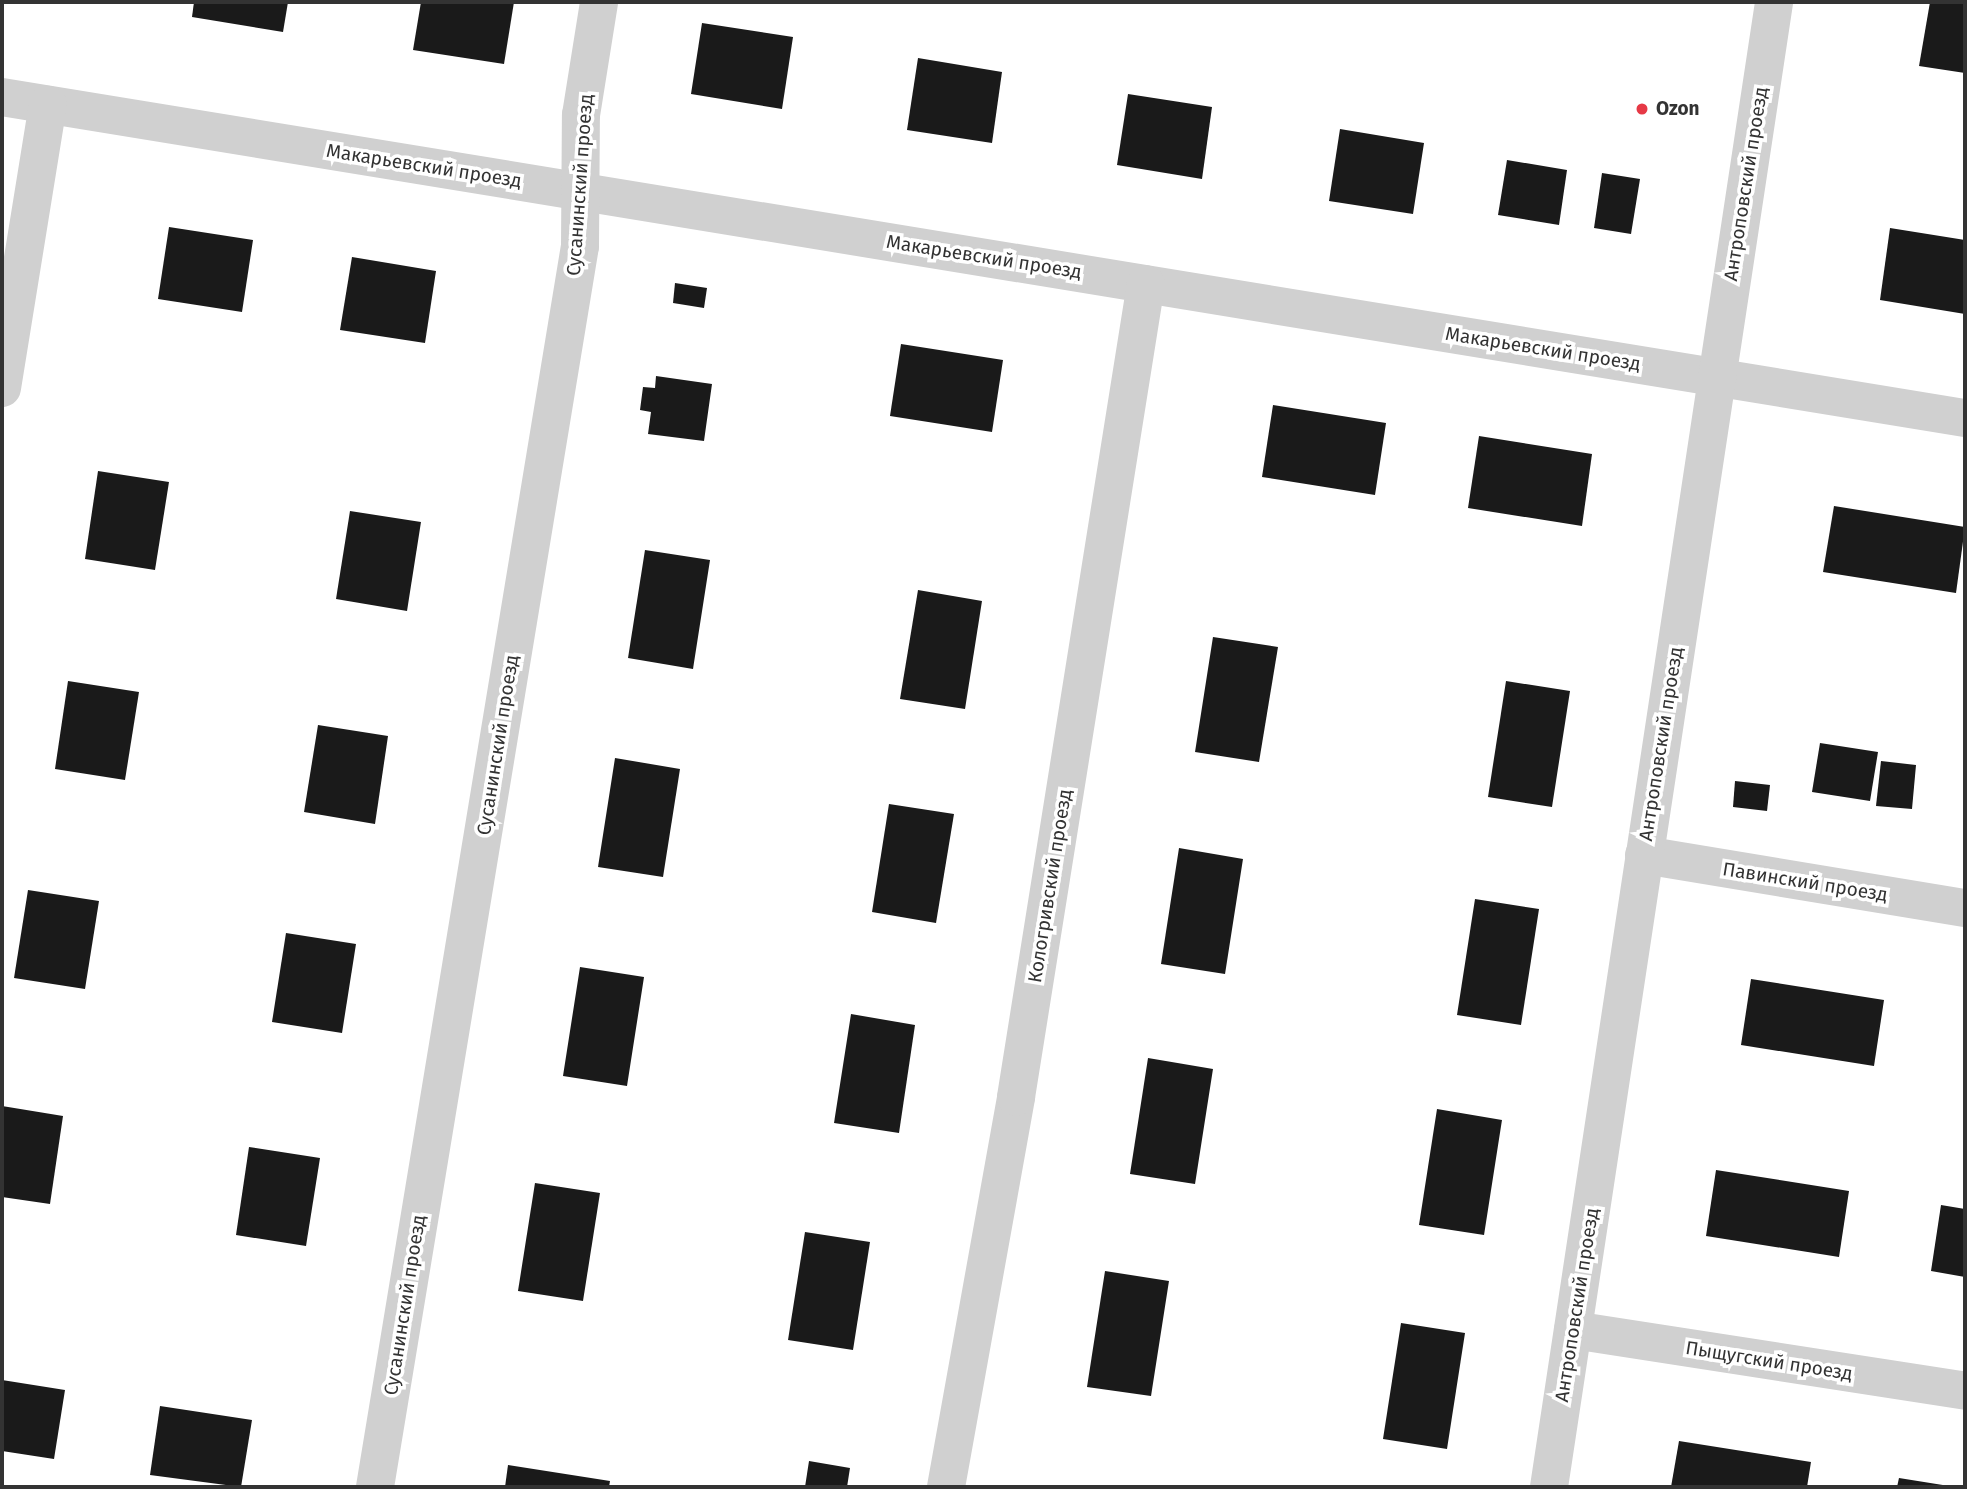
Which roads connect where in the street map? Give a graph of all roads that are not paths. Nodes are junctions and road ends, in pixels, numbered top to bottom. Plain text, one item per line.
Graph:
1 (599, 2) edge
2 (1774, 2) edge
3 (2, 97) edge
4 (48, 105) junction
5 (578, 191) junction
6 (1146, 284) junction
7 (1717, 377) junction
8 (2, 388) edge
9 (1965, 418) edge
10 (1644, 855) junction
11 (1965, 908) edge
12 (1573, 1330) junction
13 (1965, 1391) edge
14 (375, 1487) edge
15 (946, 1487) edge
16 (1549, 1487) edge

1 - 5 street, Сусанинский проезд
2 - 7 street, Антроповский проезд
3 - 4 street, Макарьевский проезд
4 - 5 street, Макарьевский проезд
4 - 8 street
5 - 6 street, Макарьевский проезд
5 - 14 street, Сусанинский проезд
6 - 7 street, Макарьевский проезд
6 - 15 street, Кологривский проезд
7 - 9 street, Макарьевский проезд
7 - 10 street, Антроповский проезд
10 - 11 street, Павинский проезд
10 - 12 street, Антроповский проезд
12 - 13 street, Пыщугский проезд
12 - 16 street, Антроповский проезд

